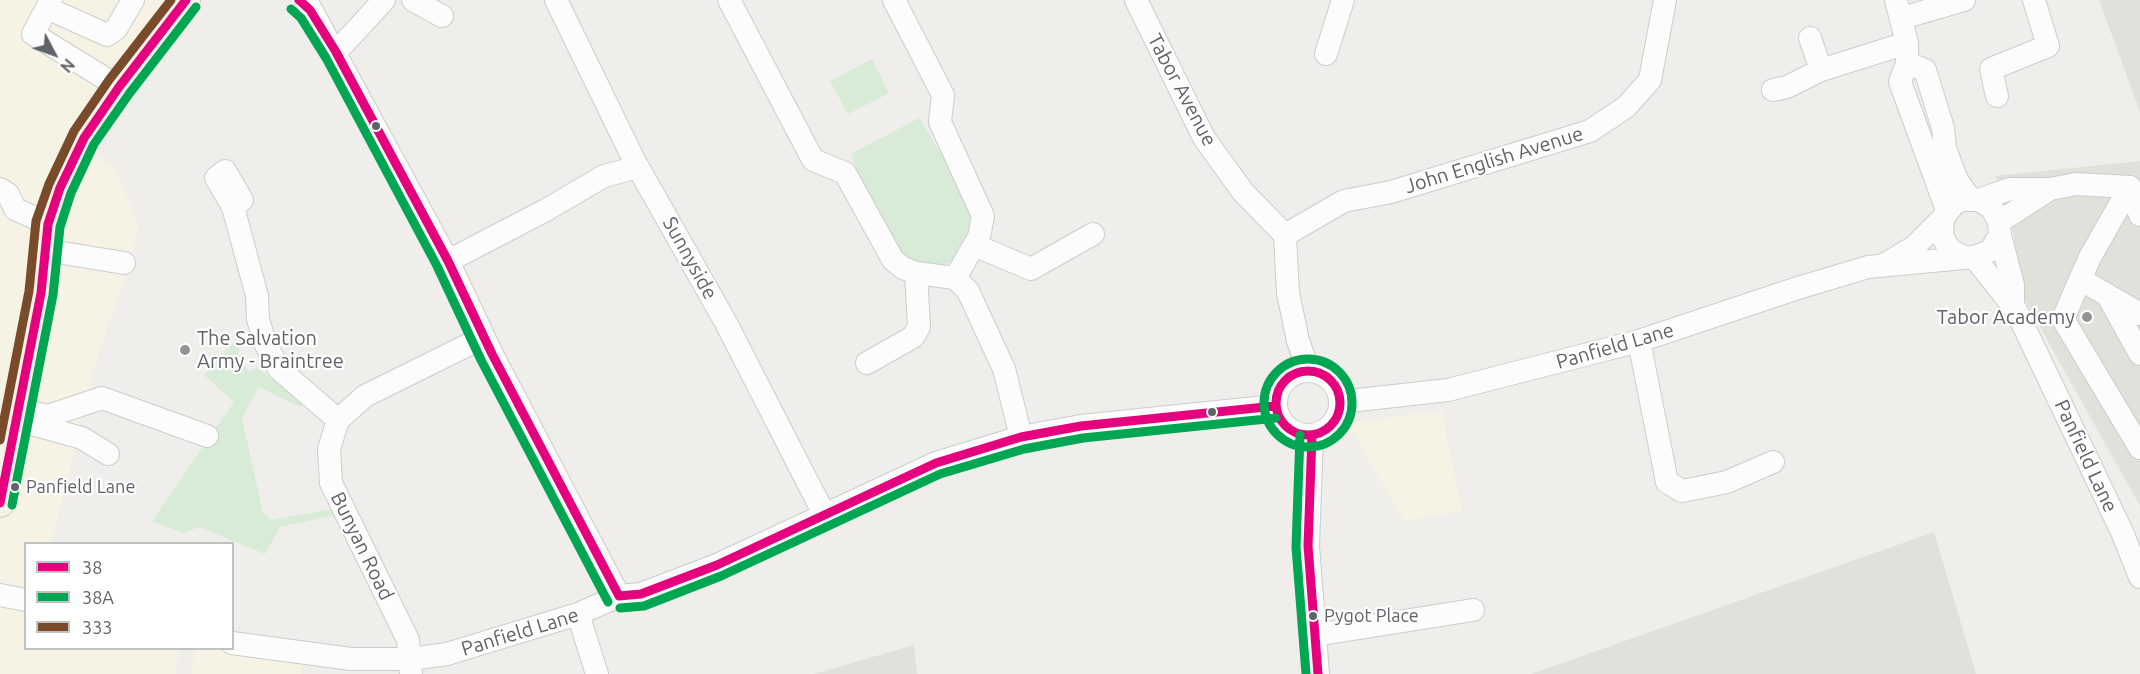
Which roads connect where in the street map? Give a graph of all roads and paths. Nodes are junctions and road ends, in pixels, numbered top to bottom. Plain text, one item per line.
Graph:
1 (133, 0) edge
2 (186, 0) edge
3 (384, 0) edge
4 (413, 0) edge
5 (556, 0) edge
6 (729, 0) edge
7 (894, 0) edge
8 (1136, 0) edge
9 (1343, 0) edge
10 (1665, 0) edge
11 (1964, 0) edge
12 (2034, 0) edge
13 (305, 3) edge
14 (49, 4) edge
15 (1899, 9) edge
16 (442, 16) dead end
17 (1810, 39) dead end
18 (336, 52) junction
19 (1907, 53) junction
20 (1326, 54) dead end
21 (1821, 70) junction
22 (119, 87) junction
23 (1773, 90) dead end
24 (1997, 96) dead end
25 (638, 166) junction
26 (2130, 187) junction
27 (0, 189) edge
28 (2050, 189) junction
29 (1974, 200) junction
30 (232, 207) dead end
31 (1945, 214) junction
32 (2140, 215) edge
33 (1999, 229) junction
34 (1093, 234) dead end
35 (1285, 235) junction
36 (47, 237) junction
37 (974, 245) junction
38 (1970, 257) junction
39 (448, 261) junction
40 (124, 262) dead end
41 (1884, 264) junction
42 (916, 273) junction
43 (956, 278) junction
44 (2080, 279) junction
45 (2108, 297) junction
46 (2013, 304) junction
47 (2140, 314) edge
48 (484, 337) junction
49 (1639, 341) junction
50 (2140, 354) edge
51 (867, 363) dead end
52 (1309, 371) junction
53 (1340, 402) junction
54 (1275, 406) junction
55 (17, 415) junction
56 (338, 420) junction
57 (1312, 435) junction
58 (207, 436) dead end
59 (1021, 437) junction
60 (2140, 448) edge
61 (108, 454) dead end
62 (1773, 462) dead end
63 (0, 502) edge
64 (825, 516) junction
65 (2140, 577) edge
66 (0, 595) edge
67 (619, 596) junction
68 (24, 600) edge
69 (1473, 610) dead end
70 (578, 614) junction
71 (1315, 635) junction
72 (234, 642) edge
73 (411, 667) edge
74 (597, 674) edge
75 (1318, 674) edge

1 - 14 street
2 - 22 main road
3 - 18 street
4 - 16 street
5 - 25 street, Sunnyside
6 - 42 street
7 - 37 street
8 - 35 street, Tabor Avenue
9 - 20 street
10 - 35 street, John English Avenue
11 - 15 street
12 - 24 street
13 - 18 street
14 - 22 street
15 - 19 street
17 - 21 street
18 - 39 street
19 - 21 street
19 - 29 street
19 - 31 street
21 - 23 street
22 - 36 main road
25 - 39 street
25 - 64 street, Sunnyside
26 - 28 street
26 - 32 street
26 - 44 street
27 - 36 street
28 - 29 street
28 - 33 street
29 - 31 street, Panfield Lane
29 - 33 street, Panfield Lane
30 - 56 street
31 - 38 street, Panfield Lane
31 - 41 street, Panfield Lane
33 - 38 street, Panfield Lane
33 - 46 street, Panfield Lane
34 - 37 street
35 - 52 street
36 - 40 street
36 - 55 main road
37 - 43 street
38 - 41 street, Panfield Lane
38 - 46 street, Panfield Lane
39 - 48 street
41 - 49 street, Panfield Lane
42 - 43 street
42 - 51 street
43 - 59 street
44 - 45 street
44 - 60 street
45 - 47 street
45 - 50 street
46 - 65 street, Panfield Lane
48 - 56 street
48 - 67 street
49 - 53 street, Panfield Lane
49 - 62 street
52 - 53 street
52 - 54 street
53 - 57 street
54 - 57 street
54 - 59 street, Panfield Lane
55 - 58 street
55 - 61 street
55 - 63 main road
56 - 73 street, Bunyan Road
57 - 71 street
59 - 64 street, Panfield Lane
64 - 67 street, Panfield Lane
66 - 68 street
67 - 70 street, Panfield Lane
69 - 71 street
70 - 73 street, Panfield Lane
70 - 74 street
71 - 75 street
72 - 73 street, Panfield Lane

